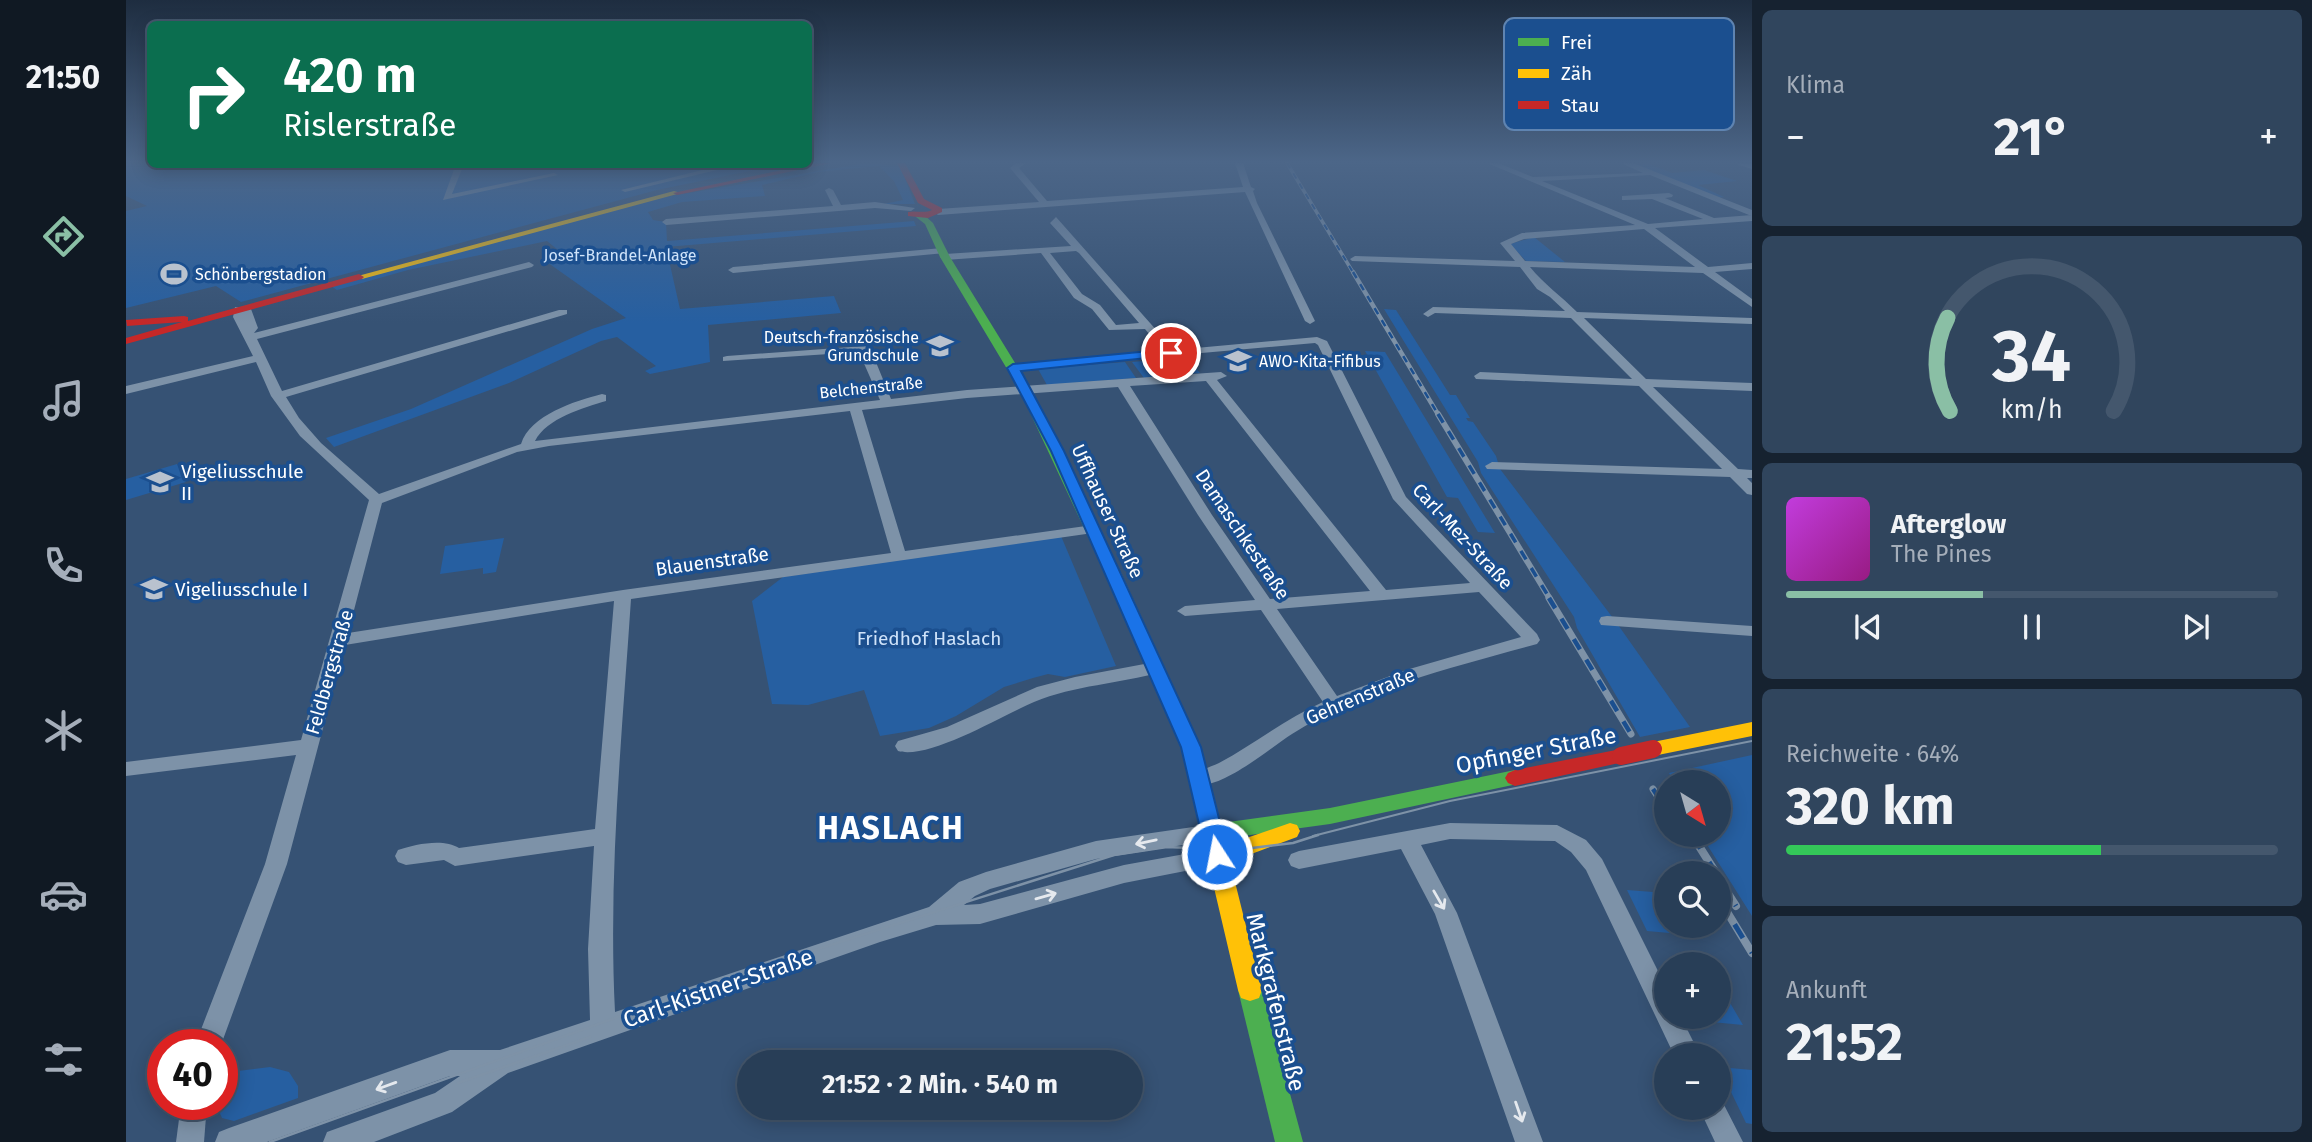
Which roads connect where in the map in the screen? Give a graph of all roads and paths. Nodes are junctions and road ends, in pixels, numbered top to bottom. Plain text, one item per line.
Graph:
1 (562, 216) edge
2 (580, 216) edge
3 (736, 216) edge
4 (924, 216) edge
5 (1260, 216) edge
6 (1622, 216) edge
7 (1703, 216) edge
8 (1742, 216) edge
9 (1056, 220) dead end
10 (1712, 220) junction
11 (666, 222) dead end
12 (1646, 226) junction
13 (1076, 247) junction
14 (1043, 250) junction
15 (943, 254) junction
16 (1355, 259) dead end
17 (1522, 264) junction
18 (529, 265) dead end
19 (1752, 266) edge
20 (733, 270) dead end
21 (1706, 270) junction
22 (357, 274) junction
23 (1752, 304) edge
24 (237, 311) junction
25 (563, 312) dead end
26 (1427, 314) dead end
27 (1573, 315) junction
28 (1310, 321) dead end
29 (1752, 321) edge
30 (1149, 326) junction
31 (130, 332) edge
32 (249, 335) junction
33 (1171, 353) junction
34 (258, 358) junction
35 (727, 359) dead end
36 (1013, 368) junction
37 (1480, 376) dead end
38 (1122, 383) junction
39 (1642, 383) junction
40 (1752, 387) edge
41 (1025, 389) junction
42 (126, 390) edge
43 (277, 396) junction
44 (602, 398) dead end
45 (887, 403) junction
46 (855, 407) junction
47 (527, 445) junction
48 (1492, 466) dead end
49 (1735, 473) junction
50 (1752, 474) edge
51 (1752, 491) edge
52 (376, 500) junction
53 (1093, 529) junction
54 (899, 555) junction
55 (1483, 587) junction
56 (624, 595) junction
57 (1382, 595) junction
58 (1267, 604) junction
59 (1185, 611) dead end
60 (1607, 621) dead end
61 (1752, 631) edge
62 (338, 640) junction
63 (1531, 640) joint
64 (1154, 668) junction
65 (1334, 705) junction
66 (1752, 729) edge
67 (309, 746) junction
68 (905, 746) dead end
69 (126, 769) edge
70 (1201, 779) junction
71 (1330, 816) junction
72 (1214, 832) junction
73 (604, 836) junction
74 (1407, 839) junction
75 (406, 856) dead end
76 (1217, 857) junction
77 (1299, 860) dead end
78 (936, 915) junction
79 (1654, 988) edge
80 (603, 1027) junction
81 (214, 1029) edge
82 (500, 1062) junction
83 (192, 1120) edge
84 (1718, 1120) edge
85 (190, 1142) edge
86 (229, 1142) edge
87 (337, 1142) edge
88 (1289, 1142) edge
89 (1529, 1142) edge
90 (1729, 1142) edge

1 - 22 main road
2 - 22 main road
3 - 11 street
4 - 15 main road, Uffhauser Straße
5 - 28 street
6 - 12 street
7 - 10 street
8 - 10 street
9 - 13 street
10 - 12 street
12 - 17 street
12 - 21 street
13 - 14 street
13 - 30 street
14 - 15 street
14 - 30 street
15 - 20 street
15 - 36 main road, Uffhauser Straße
16 - 17 street
17 - 21 street
17 - 27 street
18 - 32 street
19 - 21 street
21 - 23 street
22 - 24 main road
24 - 31 main road
24 - 32 street
25 - 43 street
26 - 27 street
27 - 29 street
27 - 39 street
30 - 33 street
32 - 34 street
33 - 36 street
33 - 55 street, Carl-Mez-Straße
34 - 42 street
34 - 43 street
35 - 45 street
36 - 41 main road, Uffhauser Straße
37 - 39 street
38 - 41 street, Belchenstraße
38 - 57 street, Belchenstraße
38 - 58 street, Damaschkestraße
39 - 40 street
39 - 49 street
41 - 45 street, Belchenstraße
41 - 53 main road, Uffhauser Straße
43 - 52 street
44 - 47 street, Belchenstraße
45 - 46 street, Belchenstraße
46 - 47 street, Belchenstraße
46 - 54 street
47 - 52 street, Belchenstraße
48 - 49 street
49 - 50 street
49 - 51 street
52 - 62 street, Feldbergstraße
53 - 54 street, Blauenstraße
53 - 64 main road, Uffhauser Straße
54 - 56 street, Blauenstraße
55 - 57 street
55 - 63 street, Carl-Mez-Straße
56 - 62 street, Blauenstraße
56 - 73 street
57 - 58 street
58 - 59 street
58 - 65 street, Damaschkestraße
60 - 61 street
62 - 67 street, Feldbergstraße
63 - 65 street, Gehrenstraße
64 - 68 street
64 - 70 main road, Uffhauser Straße
65 - 70 street, Gehrenstraße
66 - 71 main road, Opfinger Straße, bridge
67 - 69 street
67 - 81 street, Feldbergstraße
70 - 72 main road, Uffhauser Straße
71 - 72 main road, Opfinger Straße
71 - 76 main road, Opfinger Straße
72 - 76 main road, Markgrafenstraße
72 -> 78 street, Carl-Kistner-Straße
73 - 75 street
73 - 80 street
74 - 77 street
74 - 79 street
74 -> 89 street
78 -> 76 street, Carl-Kistner-Straße
76 - 88 main road, Markgrafenstraße
78 - 80 street, Carl-Kistner-Straße
80 - 82 street, Carl-Kistner-Straße
82 -> 86 street, Carl-Kistner-Straße
82 - 87 street, Carl-Kistner-Straße
83 - 85 street
84 - 90 street

